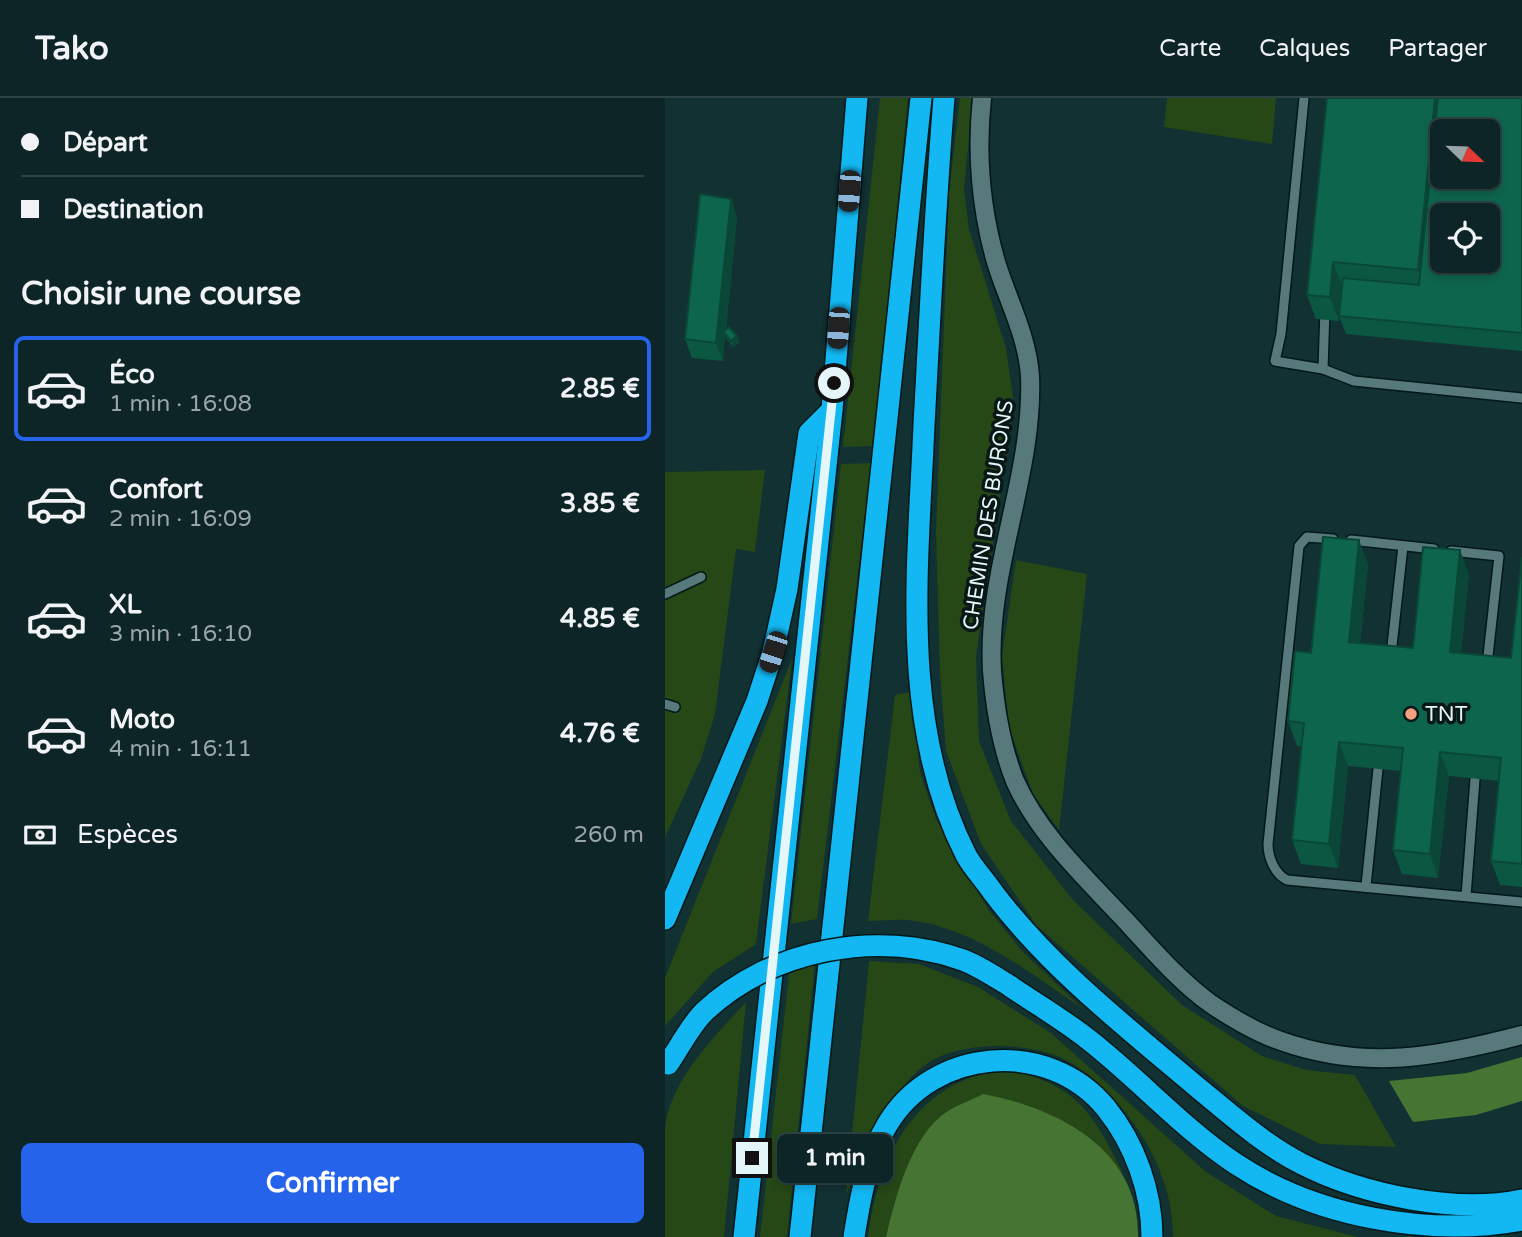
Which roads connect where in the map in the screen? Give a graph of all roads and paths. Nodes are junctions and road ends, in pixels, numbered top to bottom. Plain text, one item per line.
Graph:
1 (857, 98) edge
2 (922, 98) edge
3 (944, 98) edge
4 (982, 98) edge
5 (1304, 98) edge
6 (1326, 296) edge
7 (1323, 369) junction
8 (1522, 398) edge
9 (832, 410) junction
10 (1403, 546) junction
11 (701, 577) dead end
12 (665, 594) edge
13 (1390, 669) edge
14 (1485, 678) edge
15 (1378, 769) dead end
16 (1475, 779) dead end
17 (1366, 886) junction
18 (1466, 896) junction
19 (1522, 902) edge
20 (665, 919) edge
21 (1522, 1035) edge
22 (666, 1068) edge
23 (1522, 1200) edge
24 (1522, 1220) edge
25 (744, 1237) edge
26 (800, 1237) edge
27 (853, 1237) edge
28 (1152, 1237) edge

1 - 9 highway
2 - 26 highway
3 - 23 highway
4 - 21 street, CHEMIN DES BURONS
5 - 7 lane
6 - 7 lane
7 - 8 lane
9 - 20 highway
9 - 25 highway
10 - 13 lane
10 - 14 lane
10 - 17 lane
11 - 12 lane
15 - 17 lane
16 - 18 lane
17 - 18 lane
18 - 19 lane
22 - 24 highway, bridge
27 - 28 highway

